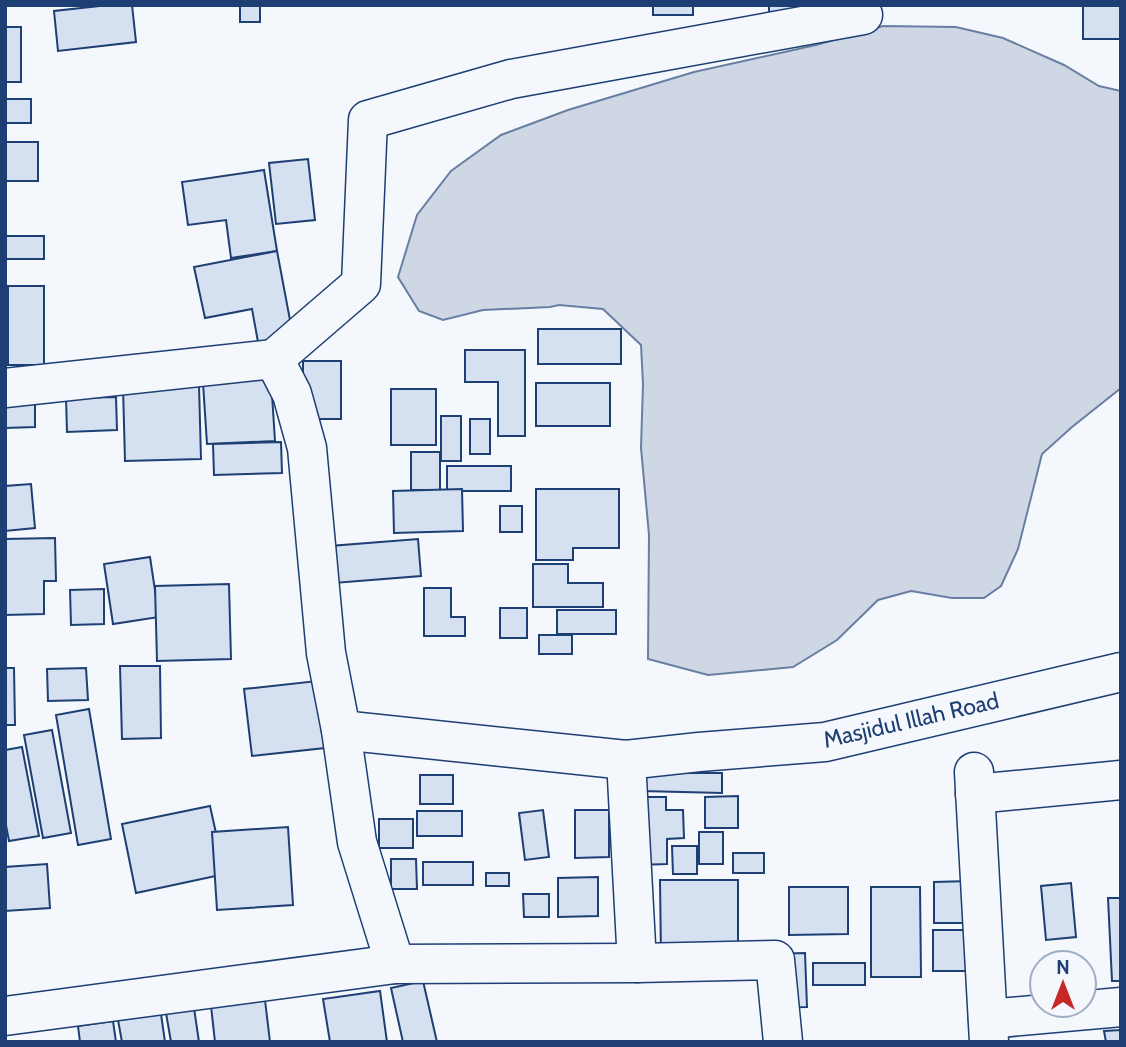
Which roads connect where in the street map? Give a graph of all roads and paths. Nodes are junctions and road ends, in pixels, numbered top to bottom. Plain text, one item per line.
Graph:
1 (863, 15) dead end
2 (274, 359) junction
3 (5, 388) edge
4 (1121, 672) edge
5 (341, 730) junction
6 (626, 760) junction
7 (1121, 780) edge
8 (637, 963) junction
9 (395, 964) junction
10 (1121, 1007) edge
11 (5, 1016) edge
12 (989, 1030) edge
13 (783, 1042) edge

1 - 2 street
2 - 3 street
2 - 5 street
4 - 6 street, Masjidul Illah Road
5 - 6 street, Masjidul Illah Road
5 - 9 street
6 - 8 street
7 - 12 street
8 - 9 street
8 - 13 street
9 - 11 street
10 - 12 street

